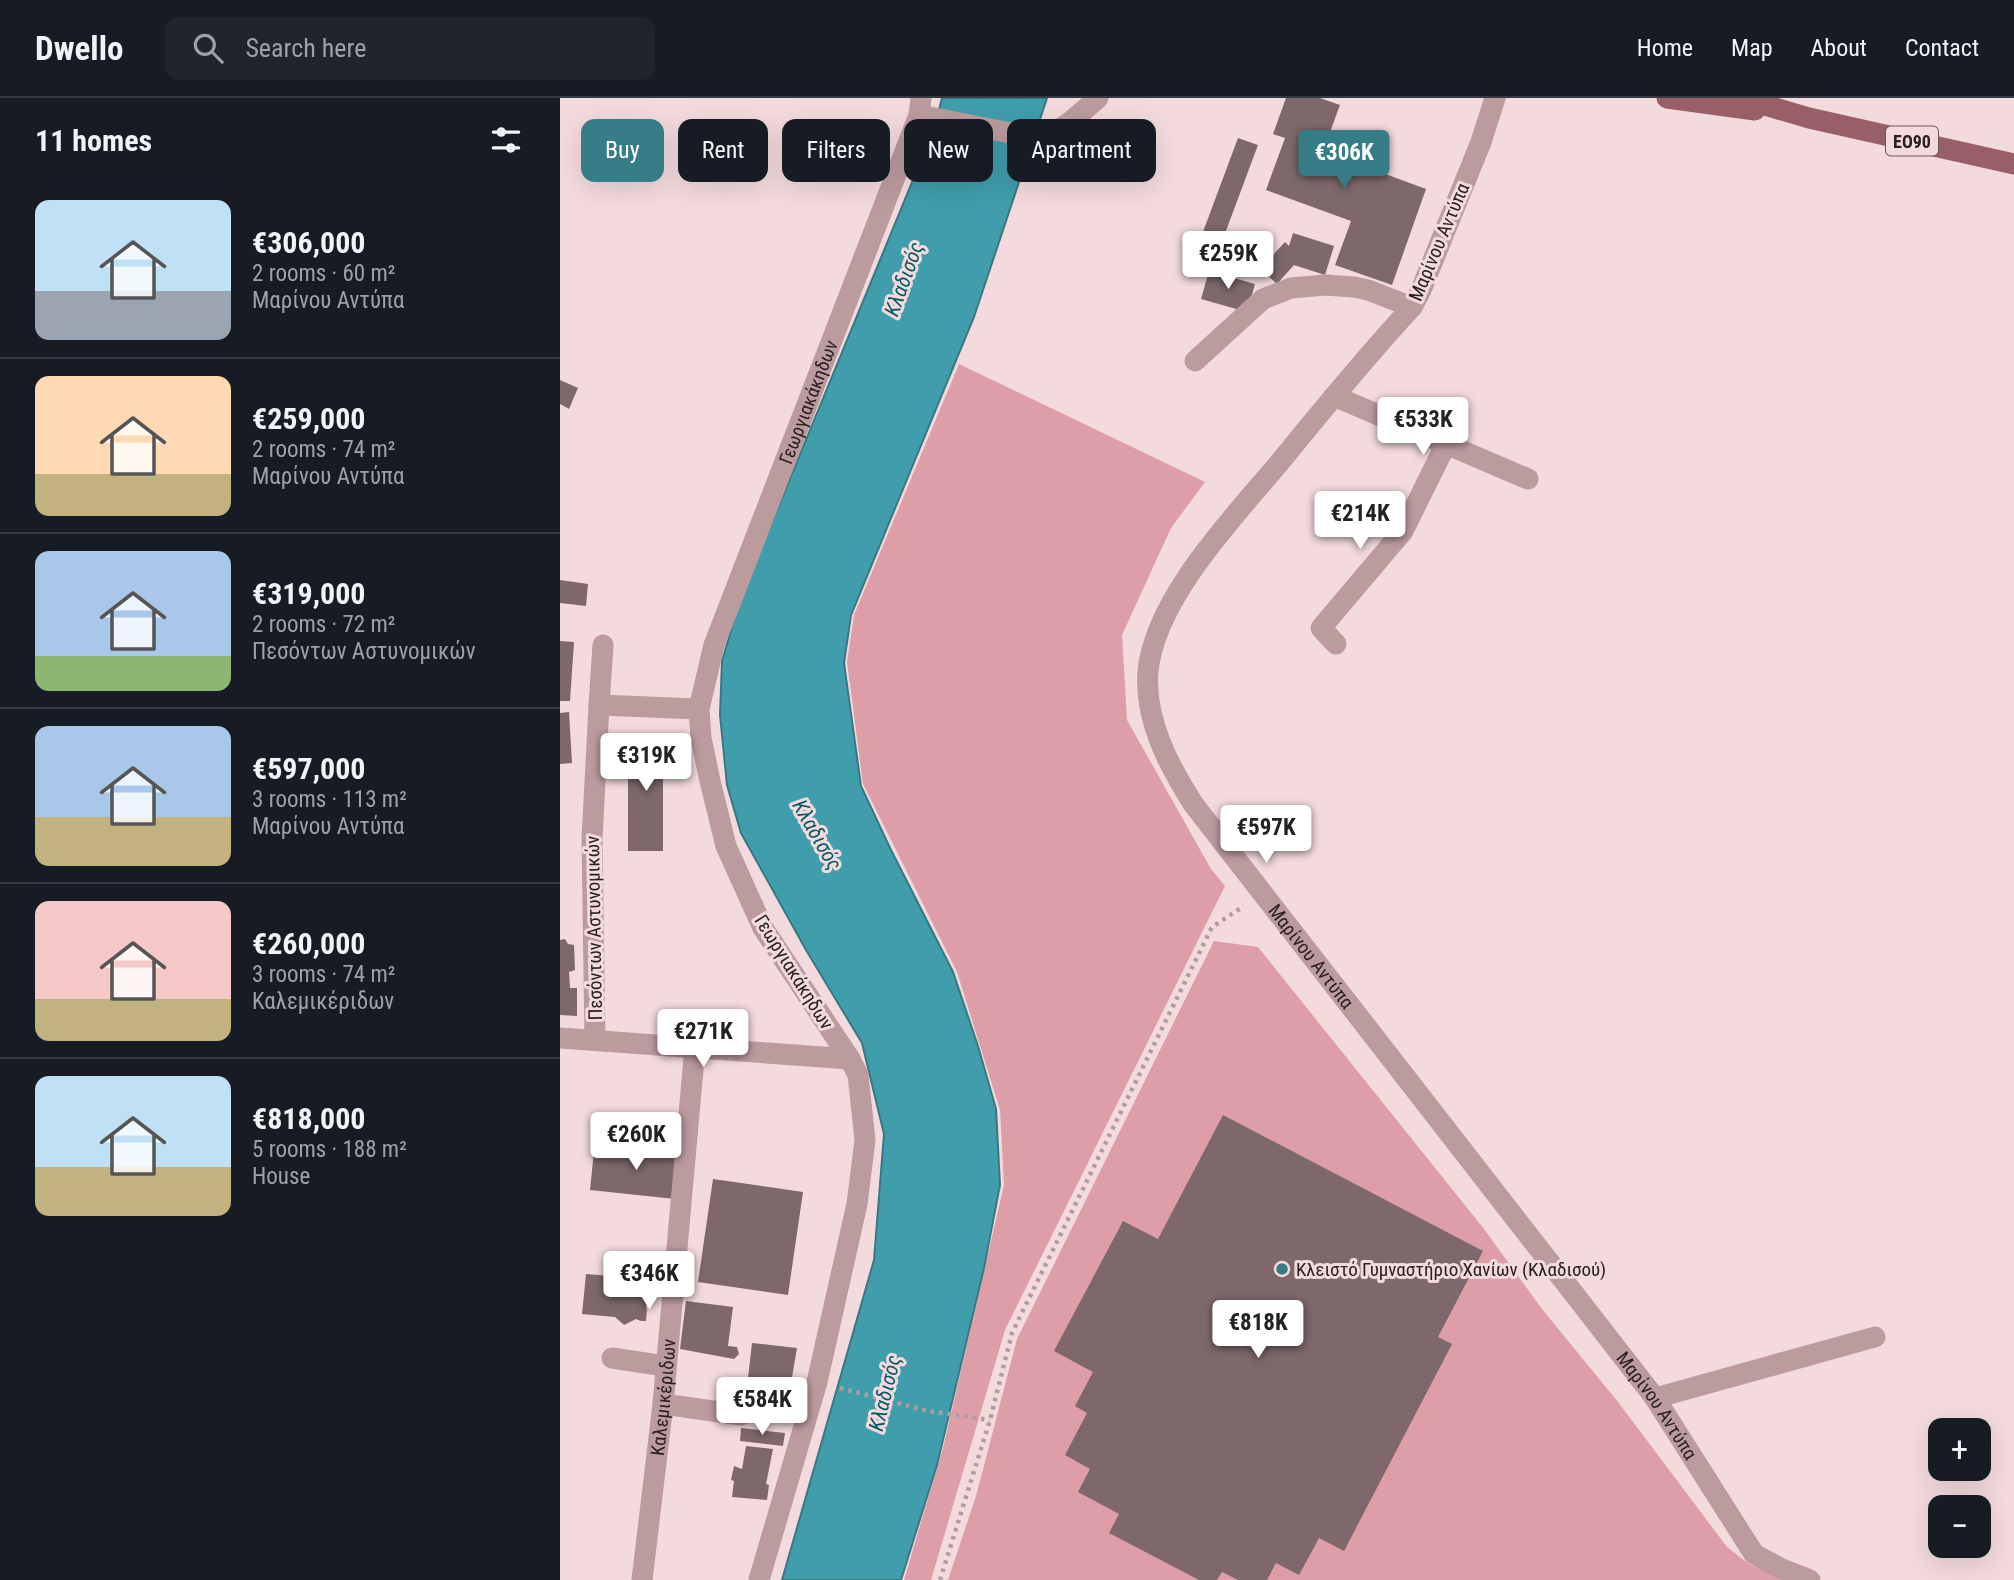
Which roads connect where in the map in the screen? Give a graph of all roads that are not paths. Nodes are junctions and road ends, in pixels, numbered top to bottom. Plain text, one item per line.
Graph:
1 (1098, 98) edge
2 (1495, 98) edge
3 (1667, 98) edge
4 (1741, 98) edge
5 (1084, 105) edge
6 (925, 110) edge
7 (1809, 118) junction
8 (2014, 164) edge
9 (1412, 307) junction
10 (1195, 361) dead end
11 (1334, 396) junction
12 (1446, 444) junction
13 (1528, 479) dead end
14 (1336, 644) dead end
15 (603, 645) dead end
16 (599, 705) junction
17 (699, 709) junction
18 (560, 1038) edge
19 (595, 1040) junction
20 (695, 1047) junction
21 (850, 1059) junction
22 (1875, 1337) dead end
23 (612, 1358) dead end
24 (665, 1366) junction
25 (1655, 1398) junction
26 (663, 1404) junction
27 (741, 1415) dead end
28 (642, 1580) edge
29 (760, 1580) edge
30 (1810, 1580) edge

1 - 5 street
2 - 9 street, Μαρίνου Αντύπα
3 - 7 main road, ΕΟ90
4 - 7 main road, ΕΟ90
5 - 6 street
6 - 17 street, Γεωργιακάκηδων
7 - 8 main road, ΕΟ90
9 - 10 street
9 - 11 street, Μαρίνου Αντύπα
11 - 12 street
11 - 25 street, Μαρίνου Αντύπα
12 - 13 street
12 - 14 street
15 - 16 street, Πεσόντων Αστυνομικών
16 - 17 street
16 - 19 street, Πεσόντων Αστυνομικών
17 - 21 street, Γεωργιακάκηδων
18 - 19 street
19 - 20 street
20 - 21 street
20 - 24 street, Καλεμικέριδων
21 - 29 street, Γεωργιακάκηδων
22 - 25 street
23 - 24 street
24 - 26 street, Καλεμικέριδων
25 - 30 street, Μαρίνου Αντύπα
26 - 27 street
26 - 28 street, Καλεμικέριδων

